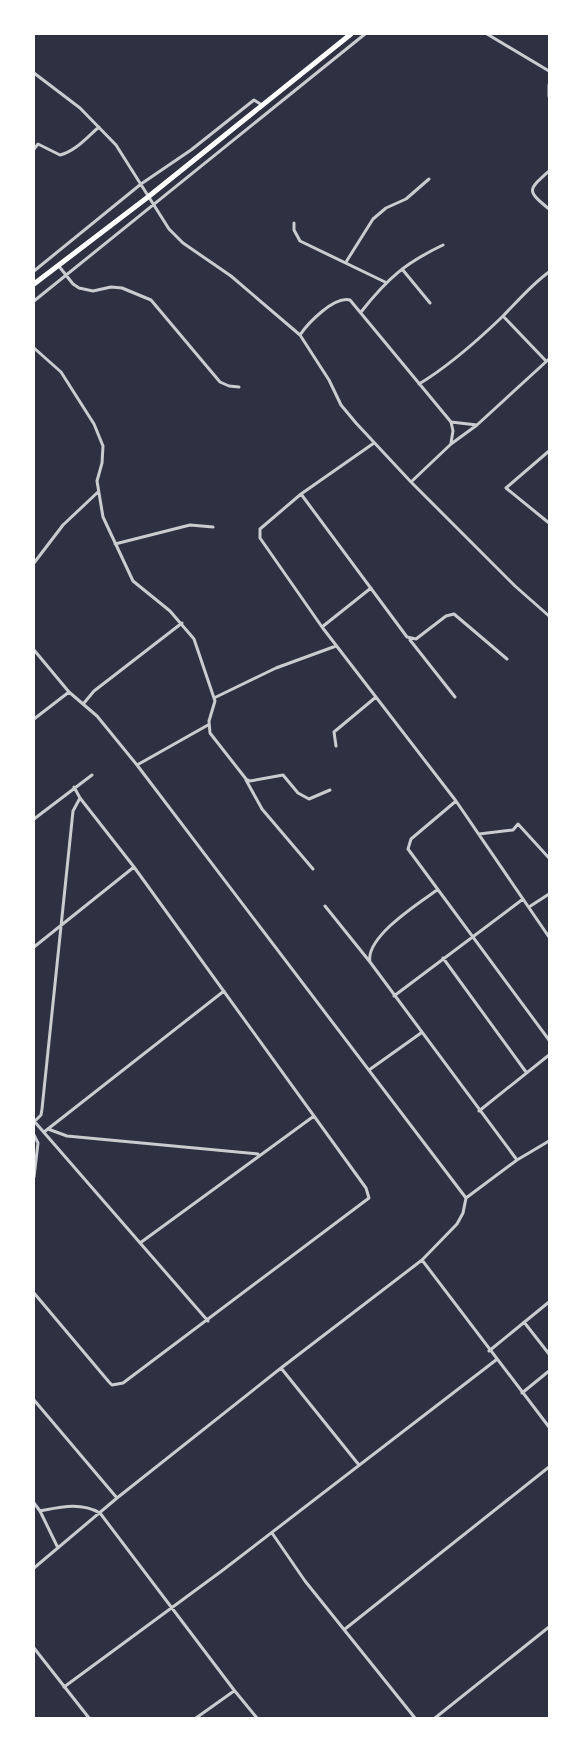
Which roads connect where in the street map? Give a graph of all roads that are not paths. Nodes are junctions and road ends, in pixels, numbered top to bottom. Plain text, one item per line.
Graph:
1 (351, 34) edge
2 (365, 34) edge
3 (488, 34) edge
4 (549, 71) edge
5 (34, 73) edge
6 (549, 86) edge
7 (549, 96) edge
8 (262, 105) junction
9 (99, 127) junction
10 (34, 149) edge
11 (549, 171) edge
12 (429, 179) dead end
13 (141, 184) junction
14 (148, 196) junction
15 (154, 205) junction
16 (549, 209) edge
17 (294, 223) dead end
18 (444, 245) dead end
19 (346, 262) junction
20 (58, 264) junction
21 (402, 268) junction
22 (34, 271) edge
23 (549, 272) edge
24 (66, 275) junction
25 (385, 282) junction
26 (34, 284) edge
27 (34, 301) edge
28 (430, 303) dead end
29 (361, 312) junction
30 (503, 316) junction
31 (300, 335) junction
32 (34, 348) edge
33 (548, 360) edge
34 (419, 384) junction
35 (239, 388) dead end
36 (451, 422) junction
37 (477, 425) junction
38 (374, 443) junction
39 (451, 444) junction
40 (549, 451) edge
41 (411, 482) junction
42 (98, 492) junction
43 (301, 494) junction
44 (549, 523) edge
45 (213, 527) dead end
46 (115, 544) junction
47 (34, 563) edge
48 (371, 588) junction
49 (549, 616) edge
50 (182, 623) junction
51 (322, 627) junction
52 (410, 639) junction
53 (336, 646) junction
54 (34, 650) edge
55 (507, 658) dead end
56 (69, 692) junction
57 (376, 697) junction
58 (455, 697) dead end
59 (214, 698) junction
60 (84, 703) junction
61 (34, 719) edge
62 (208, 725) junction
63 (336, 746) dead end
64 (136, 765) junction
65 (92, 775) dead end
66 (246, 779) junction
67 (74, 788) junction
68 (330, 790) dead end
69 (80, 798) junction
70 (456, 801) junction
71 (34, 819) edge
72 (479, 834) junction
73 (549, 858) edge
74 (134, 867) junction
75 (313, 869) dead end
76 (437, 890) junction
77 (549, 894) edge
78 (523, 899) junction
79 (325, 906) dead end
80 (529, 907) junction
81 (62, 924) junction
82 (473, 935) junction
83 (549, 937) edge
84 (34, 947) edge
85 (443, 958) junction
86 (373, 966) junction
87 (224, 991) junction
88 (394, 996) junction
89 (422, 1033) junction
90 (549, 1040) edge
91 (549, 1055) edge
92 (369, 1070) junction
93 (526, 1072) junction
94 (479, 1111) junction
95 (314, 1116) junction
96 (35, 1123) edge
97 (48, 1130) junction
98 (44, 1132) junction
99 (34, 1135) edge
100 (549, 1141) edge
101 (259, 1154) junction
102 (517, 1160) junction
103 (34, 1178) edge
104 (466, 1198) junction
105 (140, 1243) junction
106 (422, 1260) junction
107 (34, 1293) edge
108 (549, 1302) edge
109 (208, 1321) junction
110 (524, 1322) junction
111 (489, 1351) junction
112 (549, 1354) edge
113 (496, 1360) junction
114 (281, 1368) junction
115 (549, 1371) edge
116 (522, 1393) junction
117 (34, 1400) edge
118 (549, 1427) edge
119 (359, 1465) junction
120 (549, 1468) edge
121 (117, 1498) junction
122 (34, 1503) edge
123 (40, 1510) junction
124 (100, 1513) junction
125 (272, 1534) junction
126 (58, 1548) junction
127 (34, 1568) edge
128 (171, 1609) junction
129 (549, 1627) edge
130 (345, 1629) junction
131 (34, 1648) edge
132 (64, 1687) junction
133 (234, 1690) junction
134 (89, 1718) edge
135 (196, 1718) edge
136 (258, 1718) edge
137 (415, 1718) edge
138 (436, 1718) edge

1 - 8 highway
2 - 15 street
3 - 4 street
5 - 9 street
6 - 7 street
8 - 13 street
8 - 14 highway
9 - 10 street
9 - 13 street
11 - 16 street
12 - 19 street
13 - 14 street
13 - 22 street
14 - 15 street
14 - 20 highway
15 - 24 street
15 - 31 street
17 - 19 street
18 - 21 street
19 - 25 street
20 - 24 street
20 - 26 highway
21 - 25 street
21 - 28 street
23 - 30 street
24 - 27 street
24 - 35 street
25 - 29 street
29 - 31 street
29 - 34 street
30 - 33 street
30 - 34 street
31 - 38 street
32 - 42 street
33 - 37 street
34 - 36 street
36 - 37 street
36 - 39 street
37 - 39 street
38 - 41 street
38 - 43 street
39 - 41 street
40 - 44 street
41 - 49 street
42 - 46 street
42 - 47 street
43 - 48 street
43 - 51 street
45 - 46 street
46 - 50 street
48 - 51 street
48 - 52 street
50 - 59 street
50 - 60 street
51 - 53 street
52 - 55 street
52 - 58 street
53 - 57 street
53 - 59 street
54 - 56 street
56 - 60 street
56 - 61 street
57 - 63 street
57 - 70 street
59 - 62 street
60 - 64 street
62 - 64 street
62 - 66 street
64 - 92 street
65 - 67 street
66 - 68 street
66 - 75 street
67 - 69 street
67 - 71 street
69 - 74 street
69 - 81 street
70 - 72 street
70 - 76 street
72 - 73 street
72 - 78 street
74 - 81 street
74 - 87 street
76 - 82 street
76 - 86 street
77 - 80 street
78 - 80 street
78 - 82 street
79 - 86 street
80 - 83 street
81 - 84 street
81 - 96 street
82 - 85 street
82 - 90 street
85 - 88 street
85 - 93 street
86 - 88 street
87 - 95 street
87 - 97 street
88 - 89 street
89 - 92 street
89 - 94 street
91 - 93 street
92 - 104 street
93 - 94 street
94 - 102 street
95 - 101 street
95 - 109 street
96 - 98 street
97 - 98 street
97 - 101 street
98 - 105 street
99 - 103 street
100 - 102 street
101 - 105 street
102 - 104 street
104 - 106 street
105 - 109 street
106 - 111 street
106 - 114 street
107 - 109 street
108 - 110 street
110 - 111 street
110 - 112 street
111 - 113 street
113 - 116 street
113 - 119 street
114 - 119 street
114 - 121 street
115 - 116 street
116 - 118 street
117 - 121 street
119 - 125 street
120 - 130 street
121 - 124 street
122 - 123 street
123 - 124 street
123 - 126 street
124 - 126 street
124 - 128 street
125 - 128 street
125 - 130 street
126 - 127 street
128 - 132 street
128 - 133 street
129 - 138 street
130 - 137 street
131 - 132 street
132 - 134 street
133 - 135 street
133 - 136 street

